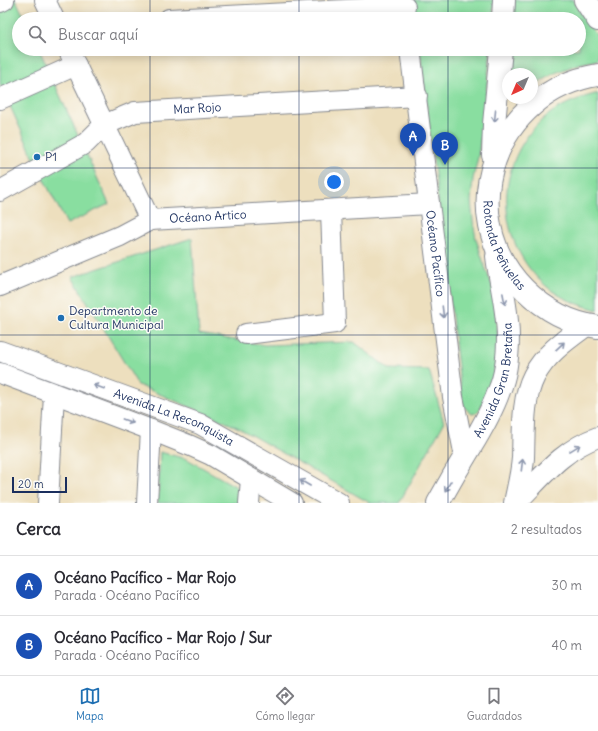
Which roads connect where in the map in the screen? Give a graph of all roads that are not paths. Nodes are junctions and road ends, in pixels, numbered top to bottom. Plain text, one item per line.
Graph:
1 (4, 0) edge
2 (45, 0) edge
3 (504, 0) edge
4 (585, 0) edge
5 (0, 2) edge
6 (405, 9) edge
7 (51, 12) edge
8 (334, 12) edge
9 (503, 12) edge
10 (598, 20) edge
11 (411, 56) edge
12 (500, 56) edge
13 (72, 57) edge
14 (598, 76) edge
15 (417, 96) junction
16 (0, 99) edge
17 (104, 125) junction
18 (492, 167) junction
19 (0, 191) edge
20 (429, 204) junction
21 (331, 210) junction
22 (150, 220) junction
23 (496, 247) junction
24 (0, 286) edge
25 (595, 327) edge
26 (246, 334) dead end
27 (0, 351) edge
28 (0, 374) edge
29 (54, 394) junction
30 (151, 430) junction
31 (598, 436) edge
32 (465, 457) junction
33 (251, 479) junction
34 (48, 503) edge
35 (147, 503) edge
36 (249, 503) edge
37 (292, 503) edge
38 (339, 503) edge
39 (438, 503) edge
40 (515, 503) edge

1 - 5 street
2 - 7 street
3 - 9 main road
4 - 10 main road
6 - 8 street
11 - 15 street, Océano Pacífico
12 -> 18 main road
13 - 16 street
13 - 17 street
14 - 18 main road, Rotonda Peñuelas
15 - 17 street, Mar Rojo
15 - 20 street, Océano Pacífico
17 - 19 street, Mar Rojo
17 - 22 street
18 - 23 main road, Rotonda Peñuelas
20 - 21 street, Océano Artico
20 -> 32 street, Océano Pacífico
21 - 22 street, Océano Artico
21 - 26 street
22 - 24 street, Océano Artico
23 - 25 main road, Rotonda Peñuelas
23 -> 32 main road, Avenida Gran Bretaña
40 -> 25 main road
38 -> 27 street, Avenida La Reconquista
28 - 29 street, Avenida La Reconquista
29 -> 30 street, Avenida La Reconquista
29 - 34 street
30 - 33 street, Avenida La Reconquista
30 - 35 street
40 -> 31 street
32 -> 39 main road, Avenida Gran Bretaña
33 - 36 street
33 - 37 street, Avenida La Reconquista

